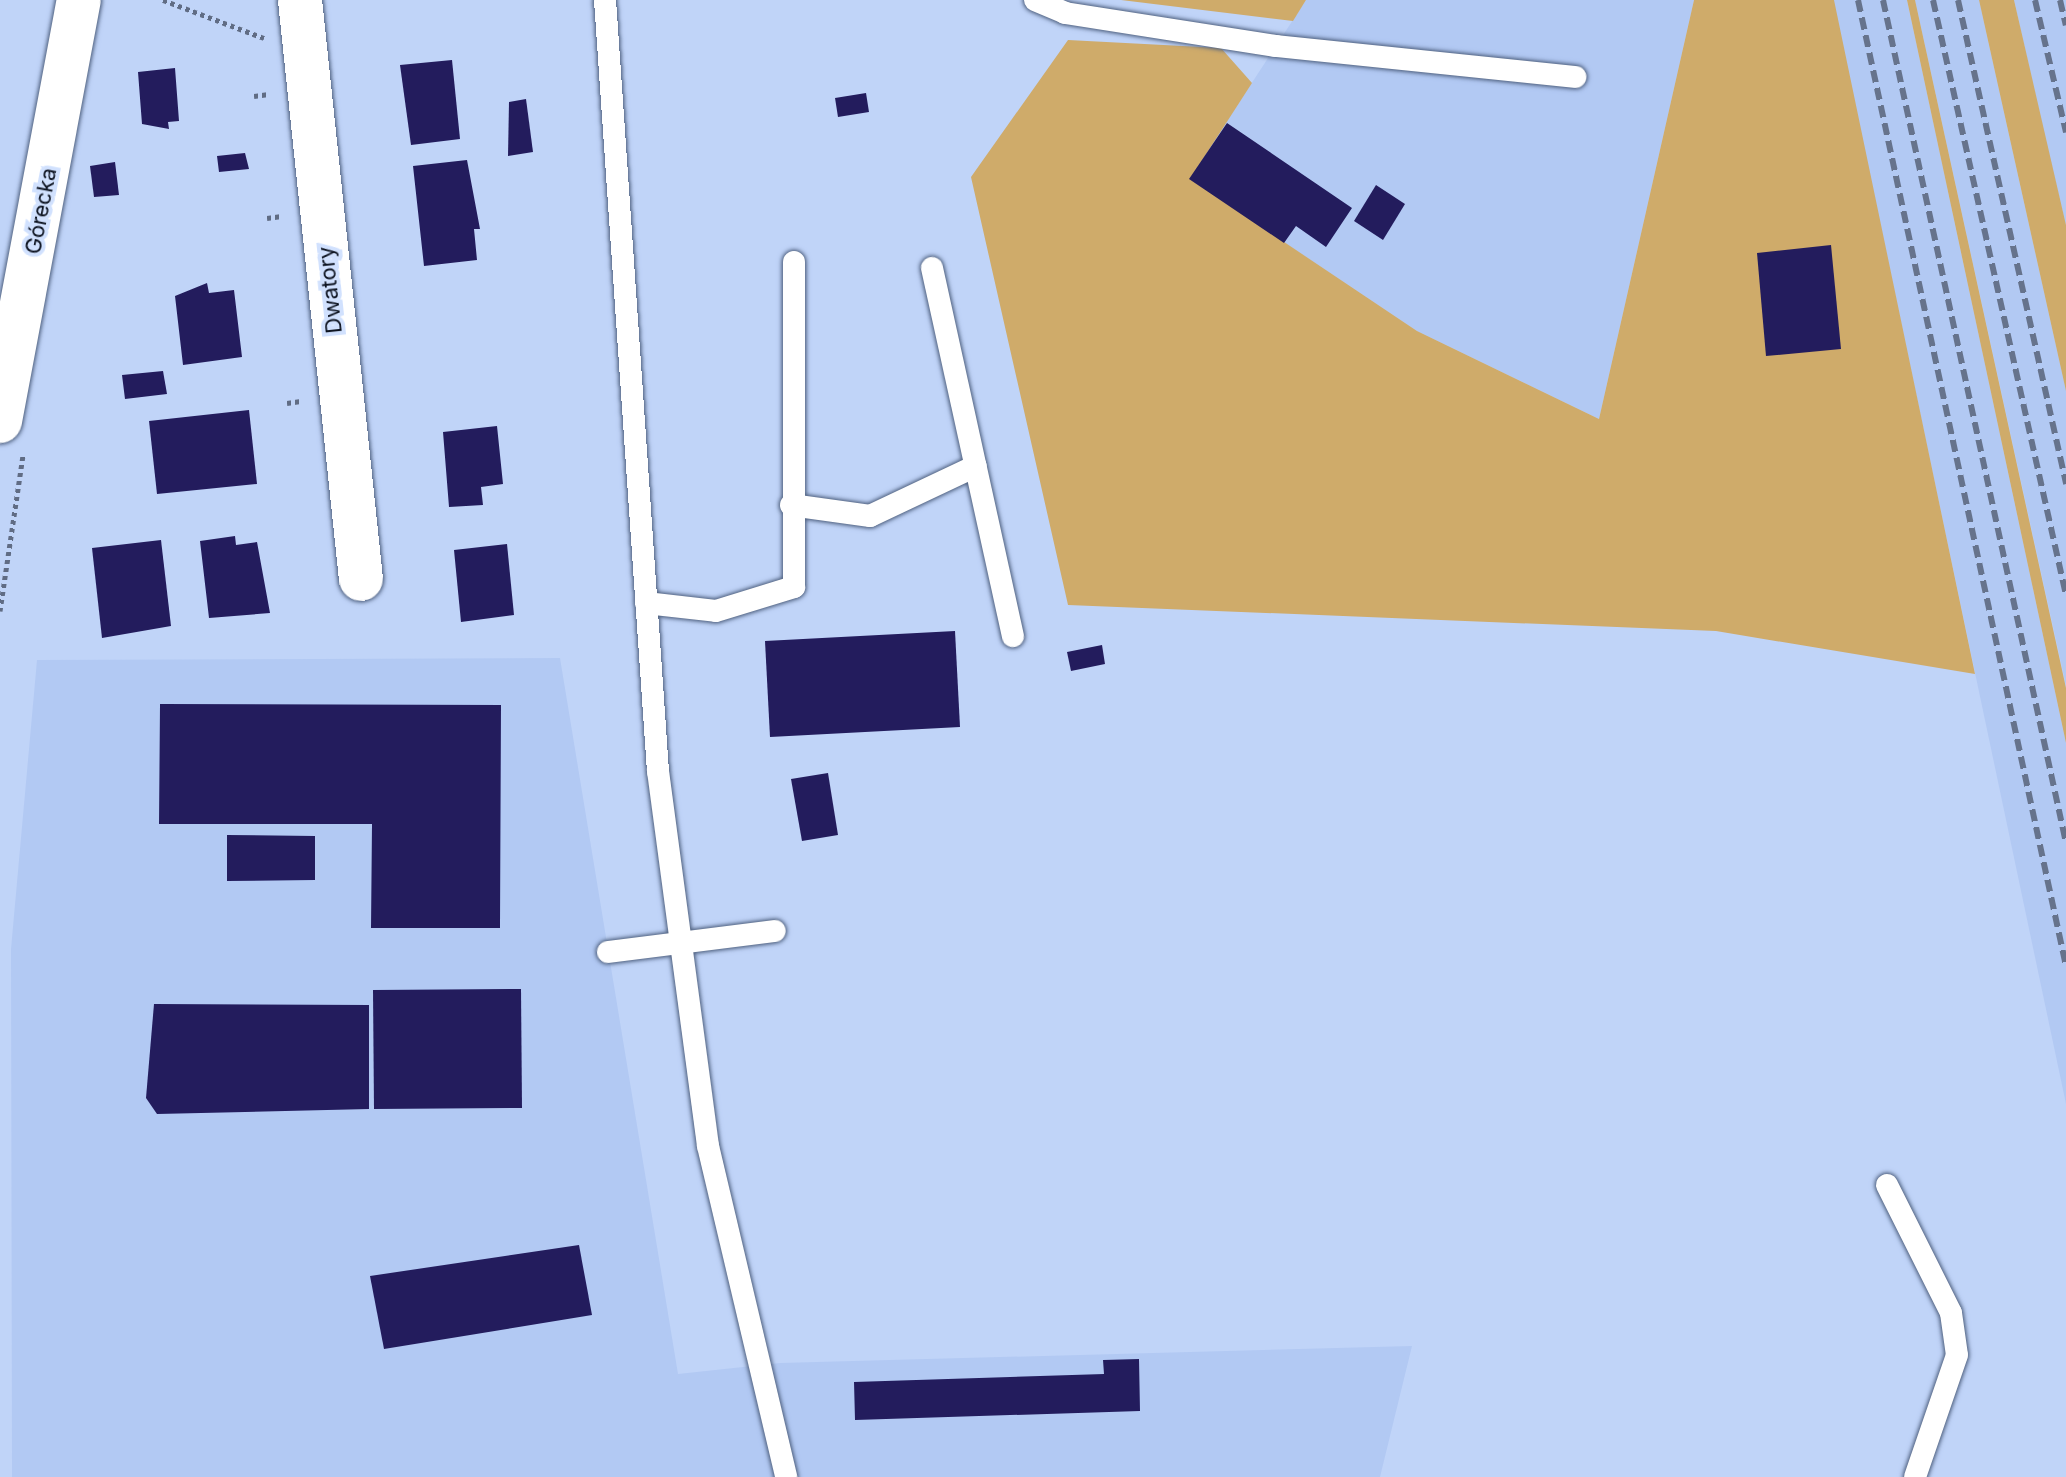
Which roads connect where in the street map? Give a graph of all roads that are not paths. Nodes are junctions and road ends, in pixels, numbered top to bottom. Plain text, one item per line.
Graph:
1 (79, 0) edge
2 (300, 0) edge
3 (605, 0) edge
4 (1035, 0) edge
5 (1575, 77) dead end
6 (794, 262) dead end
7 (932, 268) dead end
8 (0, 421) edge
9 (976, 466) junction
10 (791, 505) junction
11 (361, 579) dead end
12 (646, 603) junction
13 (1013, 636) dead end
14 (775, 931) dead end
15 (682, 945) junction
16 (608, 952) dead end
17 (1887, 1185) dead end
18 (786, 1477) edge
19 (1915, 1477) edge

1 - 8 street, Górecka
2 - 11 street, Dwatory
3 - 12 lane
4 - 5 lane
6 - 10 lane
7 - 9 lane
9 - 10 lane
9 - 13 lane
10 - 12 lane
12 - 15 lane
14 - 15 lane
15 - 16 lane
15 - 18 lane
17 - 19 lane

